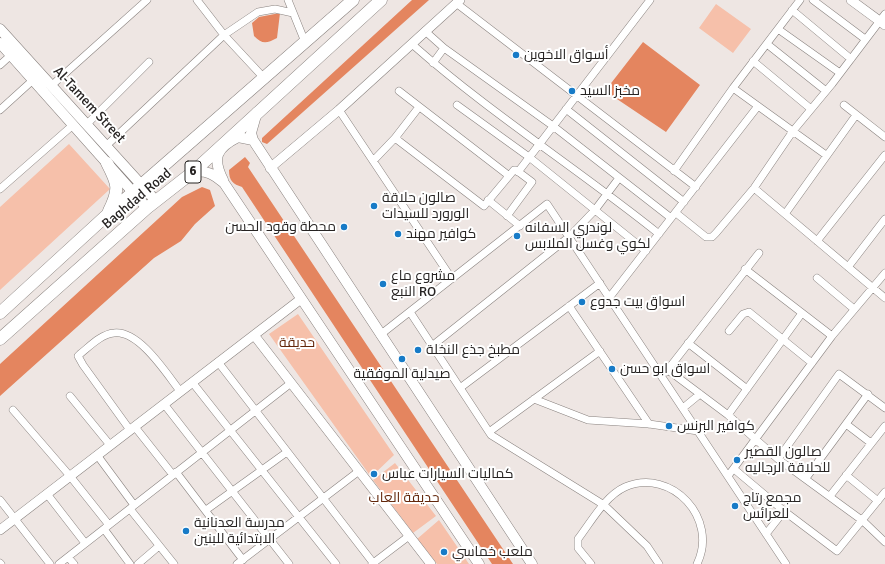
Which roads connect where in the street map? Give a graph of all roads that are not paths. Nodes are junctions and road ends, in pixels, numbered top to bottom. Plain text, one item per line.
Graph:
1 (147, 0) edge
2 (288, 0) edge
3 (353, 0) edge
4 (381, 0) edge
5 (650, 0) edge
6 (800, 0) edge
7 (813, 0) edge
8 (851, 0) edge
9 (199, 1) edge
10 (458, 2) edge
11 (792, 10) junction
12 (293, 13) junction
13 (883, 20) edge
14 (0, 29) edge
15 (778, 29) junction
16 (425, 31) junction
17 (224, 35) junction
18 (865, 39) junction
19 (305, 42) junction
20 (0, 43) edge
21 (413, 44) junction
22 (766, 44) junction
23 (444, 48) junction
24 (10, 55) junction
25 (851, 58) junction
26 (754, 61) junction
27 (149, 62) dead end
28 (433, 63) junction
29 (0, 65) edge
30 (840, 73) junction
31 (264, 78) junction
32 (33, 80) junction
33 (51, 86) junction
34 (733, 88) junction
35 (399, 91) dead end
36 (826, 92) junction
37 (577, 96) junction
38 (457, 105) dead end
39 (844, 105) dead end
40 (758, 106) junction
41 (419, 107) junction
42 (566, 109) junction
43 (811, 109) junction
44 (0, 110) edge
45 (339, 110) junction
46 (257, 112) junction
47 (856, 115) junction
48 (87, 124) junction
49 (73, 125) junction
50 (553, 126) junction
51 (792, 131) junction
52 (885, 137) edge
53 (395, 138) junction
54 (253, 140) junction
55 (539, 144) junction
56 (107, 146) junction
57 (826, 155) junction
58 (885, 155) edge
59 (529, 157) junction
60 (373, 161) junction
61 (107, 163) junction
62 (270, 168) junction
63 (674, 171) junction
64 (193, 172) junction
65 (518, 172) junction
66 (508, 174) junction
67 (619, 178) junction
68 (224, 183) junction
69 (143, 185) junction
70 (696, 187) junction
71 (754, 188) junction
72 (0, 189) edge
73 (133, 193) junction
74 (607, 193) junction
75 (488, 200) junction
76 (684, 202) junction
77 (152, 204) junction
78 (595, 210) junction
79 (785, 214) junction
80 (107, 215) junction
81 (674, 215) junction
82 (507, 216) junction
83 (885, 219) edge
84 (520, 226) junction
85 (659, 234) junction
86 (569, 237) junction
87 (817, 241) junction
88 (646, 251) junction
89 (759, 253) dead end
90 (848, 267) junction
91 (745, 269) junction
92 (885, 273) edge
93 (817, 278) dead end
94 (452, 279) junction
95 (600, 283) junction
96 (873, 289) junction
97 (609, 298) junction
98 (885, 298) edge
99 (301, 299) junction
100 (569, 306) junction
101 (854, 309) junction
102 (410, 312) junction
103 (0, 313) edge
104 (802, 313) junction
105 (729, 331) dead end
106 (254, 335) junction
107 (380, 335) junction
108 (832, 336) junction
109 (0, 339) edge
110 (782, 340) junction
111 (688, 344) junction
112 (432, 346) junction
113 (600, 351) junction
114 (218, 362) junction
115 (812, 363) junction
116 (668, 370) junction
117 (662, 377) junction
118 (192, 382) junction
119 (291, 383) junction
120 (460, 388) junction
121 (747, 389) junction
122 (180, 392) junction
123 (700, 394) junction
124 (868, 394) junction
125 (70, 396) dead end
126 (534, 399) junction
127 (164, 404) junction
128 (683, 408) junction
129 (885, 408) edge
130 (13, 410) dead end
131 (255, 411) junction
132 (728, 415) junction
133 (649, 424) junction
134 (846, 424) junction
135 (885, 426) edge
136 (132, 428) junction
137 (230, 430) junction
138 (698, 431) junction
139 (489, 432) junction
140 (756, 439) junction
141 (871, 443) junction
142 (110, 445) junction
143 (202, 452) junction
144 (287, 452) junction
145 (97, 455) junction
146 (778, 458) junction
147 (734, 469) junction
148 (262, 470) junction
149 (358, 471) junction
150 (174, 474) junction
151 (846, 475) junction
152 (70, 476) junction
153 (728, 476) junction
154 (806, 478) junction
155 (231, 492) junction
156 (885, 492) edge
157 (47, 494) junction
158 (830, 496) junction
159 (323, 498) junction
160 (0, 500) edge
161 (878, 501) junction
162 (604, 505) junction
163 (132, 507) junction
164 (206, 510) junction
165 (784, 511) junction
166 (299, 517) junction
167 (15, 518) junction
168 (863, 521) junction
169 (106, 527) junction
170 (0, 530) edge
171 (766, 534) junction
172 (409, 536) junction
173 (270, 539) junction
174 (885, 542) edge
175 (85, 543) junction
176 (159, 546) junction
177 (68, 557) junction
178 (242, 561) edge
179 (50, 564) edge
180 (59, 564) edge
181 (74, 564) edge
182 (130, 564) edge
183 (138, 564) edge
184 (174, 564) edge
185 (250, 564) edge
186 (288, 564) edge
187 (336, 564) edge
188 (373, 564) edge
189 (431, 564) edge
190 (479, 564) edge
191 (532, 564) edge
192 (591, 564) edge
193 (659, 564) edge
194 (697, 564) edge
195 (786, 564) edge

1 - 33 street
2 - 12 street
3 - 19 highway, Baghdad Road / 6
4 - 46 highway, Baghdad Road / 6
5 - 37 street
6 - 11 street
7 - 18 street
8 - 13 street
9 - 17 street
10 - 16 street
10 - 37 street
11 - 15 street
11 - 25 street
12 - 17 street
12 - 19 street
13 - 18 street
14 - 33 main road, Al-Tamem Street
15 - 22 street
15 - 30 street
16 - 21 street
16 - 23 street
17 - 31 street
17 - 56 street
18 - 25 street
19 - 31 highway, Baghdad Road / 6
20 - 24 main road, Al-Tamem Street
21 - 28 street
21 - 45 street
22 - 26 street
22 - 36 street
23 - 28 street
23 - 50 street
24 - 29 street
24 - 32 main road, Al-Tamem Street
25 - 30 street
26 - 34 street
26 - 43 street
27 - 48 street
28 - 55 street
30 - 36 street
31 - 69 highway, Baghdad Road / 6
32 - 44 street
32 - 49 main road, Al-Tamem Street
33 - 48 main road, Al-Tamem Street
34 - 40 street
34 - 63 street
35 - 41 street
36 - 43 street
37 - 42 street
37 - 63 street
38 - 59 street
39 - 47 street
40 - 51 street
40 - 70 street
41 - 53 street
41 - 66 street
42 - 50 street
42 - 76 street
43 - 51 street
45 - 60 street
45 - 62 street
46 - 54 main road
46 - 64 highway, Baghdad Road / 6
47 - 52 street
47 - 57 street
48 - 56 main road, Al-Tamem Street
49 - 61 main road, Al-Tamem Street
49 - 72 street
50 - 55 street
50 - 67 street
51 - 57 street
51 - 71 street
53 - 60 street
53 - 75 street
54 - 62 main road
54 - 68 main road
55 - 59 street
55 - 74 street
56 - 69 main road, Al-Tamem Street
57 - 79 street
58 - 87 street
59 - 65 street
59 - 78 street
60 - 94 street
61 - 73 main road, Al-Tamem Street
61 - 80 highway
62 - 107 main road
63 - 70 street
64 - 68 main road
64 - 77 highway, Baghdad Road / 6
65 - 66 street
65 - 82 street
66 - 75 street
67 - 74 street
67 - 81 street
68 - 99 main road
69 - 73 highway, Baghdad Road / 6
69 - 77 main road, Al-Tamem Street
70 - 76 street
71 - 79 street
71 - 81 street
73 - 77 main road, Al-Tamem Street
73 - 80 highway, Baghdad Road / 6
74 - 78 street
74 - 85 street
75 - 82 street
76 - 81 street
77 - 109 highway, Baghdad Road / 6
78 - 86 street
78 - 88 street
79 - 87 street
80 - 103 highway, Baghdad Road / 6
81 - 85 street
82 - 84 street
83 - 90 street
84 - 86 street
84 - 94 street
85 - 88 street
86 - 95 street
86 - 112 street
87 - 90 street
88 - 97 street
89 - 91 street
90 - 96 street
91 - 104 street
91 - 111 street
92 - 96 street
93 - 101 street
94 - 102 street
95 - 97 street
95 - 100 street
96 - 98 street
96 - 101 street
97 - 117 street
99 - 106 street
99 - 190 main road
100 - 113 street
100 - 120 street
101 - 108 street
102 - 107 street
102 - 112 street
104 - 108 street
104 - 110 street
105 - 110 street
106 - 114 street
106 - 119 street
107 - 191 main road
108 - 115 street
110 - 115 street
110 - 121 street
111 - 116 street
111 - 121 street
112 - 120 street
113 - 126 street
113 - 133 street
114 - 118 street
114 - 131 street
115 - 140 street
116 - 117 street
116 - 123 street
117 - 128 street
118 - 122 street
118 - 137 street
119 - 131 street
119 - 149 street
120 - 139 street
121 - 132 street
122 - 127 street
122 - 136 street
123 - 128 street
123 - 132 street
124 - 129 street
124 - 134 street
124 - 146 street
125 - 142 street
126 - 133 street
126 - 139 street
127 - 136 street
127 - 143 street
128 - 138 street
130 - 152 street
131 - 137 street
131 - 144 street
132 - 140 street
133 - 138 street
134 - 141 street
134 - 154 street
135 - 141 street
136 - 142 street
136 - 150 street
137 - 143 street
137 - 148 street
138 - 153 street
139 - 162 street
140 - 146 street
140 - 147 street
141 - 151 street
142 - 145 street
143 - 150 street
143 - 155 street
144 - 148 street
144 - 159 street
145 - 152 street
145 - 163 street
146 - 154 street
147 - 153 street
147 - 165 street
148 - 155 street
148 - 166 street
149 - 159 street
149 - 172 street
150 - 163 street
150 - 164 street
151 - 158 street
151 - 161 street
152 - 157 street
152 - 169 street
153 - 171 street
154 - 158 street
155 - 164 street
155 - 173 street
156 - 161 street
157 - 167 street
157 - 175 street
158 - 168 street
159 - 166 street
159 - 188 street
160 - 167 street
161 - 168 street
162 - 192 street
162 - 193 street
162 - 194 street
163 - 169 street
163 - 176 street
164 - 178 street
165 - 168 street
165 - 171 street
166 - 173 street
166 - 187 street
167 - 170 street
167 - 179 street
168 - 174 street
169 - 175 street
169 - 182 street
171 - 195 street
172 - 188 street
172 - 189 street
173 - 178 street
173 - 186 street
175 - 177 street
176 - 183 street
176 - 184 street
177 - 180 street
177 - 181 street
178 - 185 street

